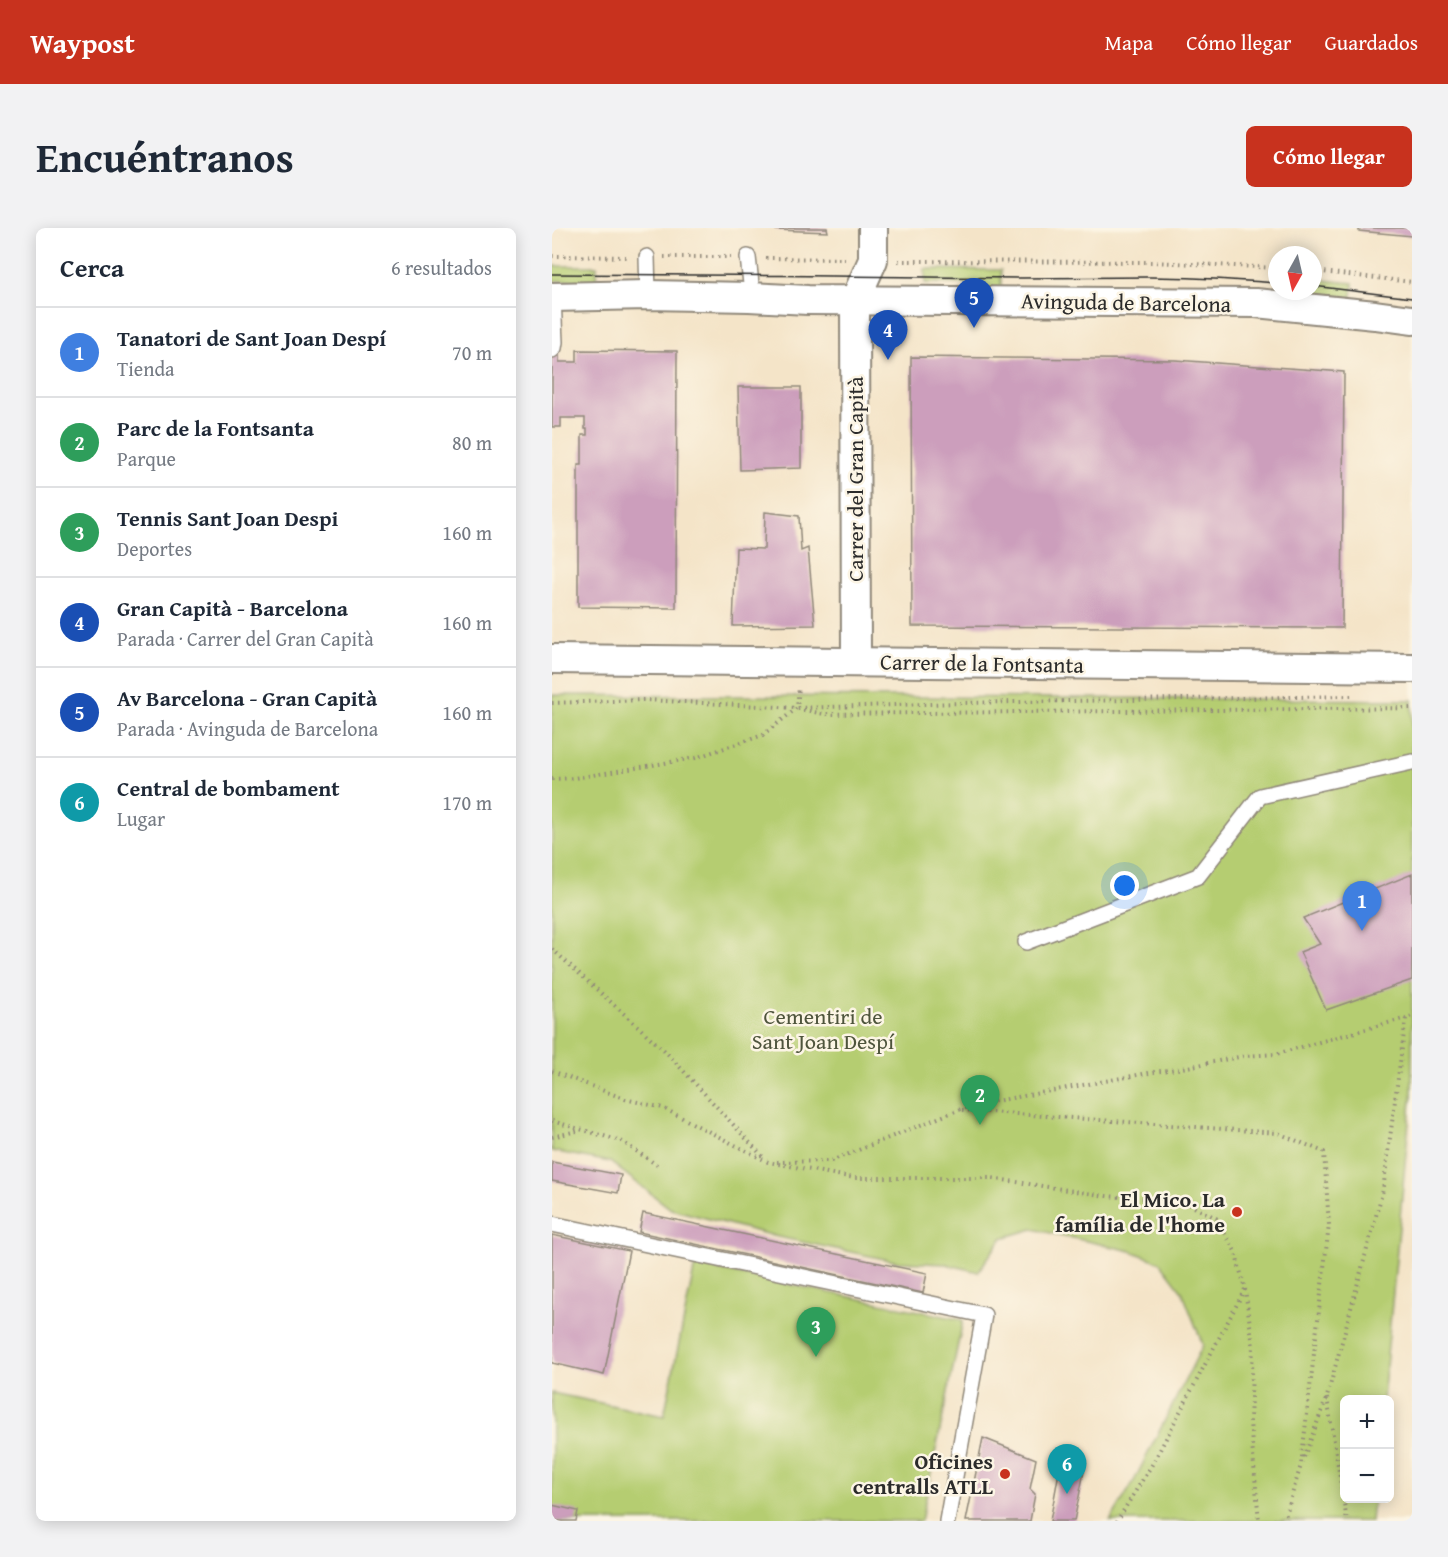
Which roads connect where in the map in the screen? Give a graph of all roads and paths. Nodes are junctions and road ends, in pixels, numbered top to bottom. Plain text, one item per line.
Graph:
1 (873, 228) edge
2 (552, 256) edge
3 (647, 257) junction
4 (748, 257) junction
5 (873, 260) junction
6 (1268, 268) edge
7 (1322, 273) edge
8 (1412, 282) edge
9 (648, 295) junction
10 (553, 297) edge
11 (749, 297) junction
12 (855, 300) junction
13 (1412, 320) edge
14 (552, 350) edge
15 (552, 659) edge
16 (856, 662) junction
17 (1412, 668) edge
18 (1355, 696) dead end
19 (552, 703) edge
20 (797, 708) junction
21 (1412, 708) edge
22 (1412, 762) edge
23 (552, 779) edge
24 (1026, 942) dead end
25 (552, 949) edge
26 (1412, 1016) edge
27 (1406, 1018) junction
28 (552, 1071) edge
29 (958, 1110) junction
30 (552, 1121) edge
31 (581, 1129) junction
32 (552, 1137) edge
33 (768, 1162) junction
34 (657, 1165) dead end
35 (552, 1224) edge
36 (1245, 1289) junction
37 (1326, 1397) junction
38 (1301, 1465) junction
39 (947, 1521) edge
40 (1117, 1521) edge
41 (1259, 1521) edge
42 (1284, 1521) edge
43 (1347, 1521) edge

1 - 5 street, Carrer del Gran Capità
2 - 3 path
3 - 4 path
3 - 9 lane
4 - 5 path
4 - 11 lane
5 - 6 path
5 - 12 street, Carrer del Gran Capità
7 - 8 path
9 - 10 street, Avinguda de Barcelona
9 - 11 street, Avinguda de Barcelona
10 - 14 lane
11 - 12 street, Avinguda de Barcelona
12 - 13 street, Avinguda de Barcelona
12 - 16 street, Carrer del Gran Capità
15 - 16 street, Carrer de la Fontsanta
16 - 17 street, Carrer de la Fontsanta
18 - 20 path
19 - 20 path
20 - 21 path
20 - 23 path
22 - 24 lane
25 - 33 path
26 - 27 path
27 - 29 path
27 - 37 path
28 - 33 path
29 - 33 path
29 - 38 path
30 - 31 path
31 - 32 path
31 - 34 path
33 - 36 path
35 - 39 lane
36 - 40 path
36 - 41 path
37 - 38 path
37 - 43 path
38 - 42 path

